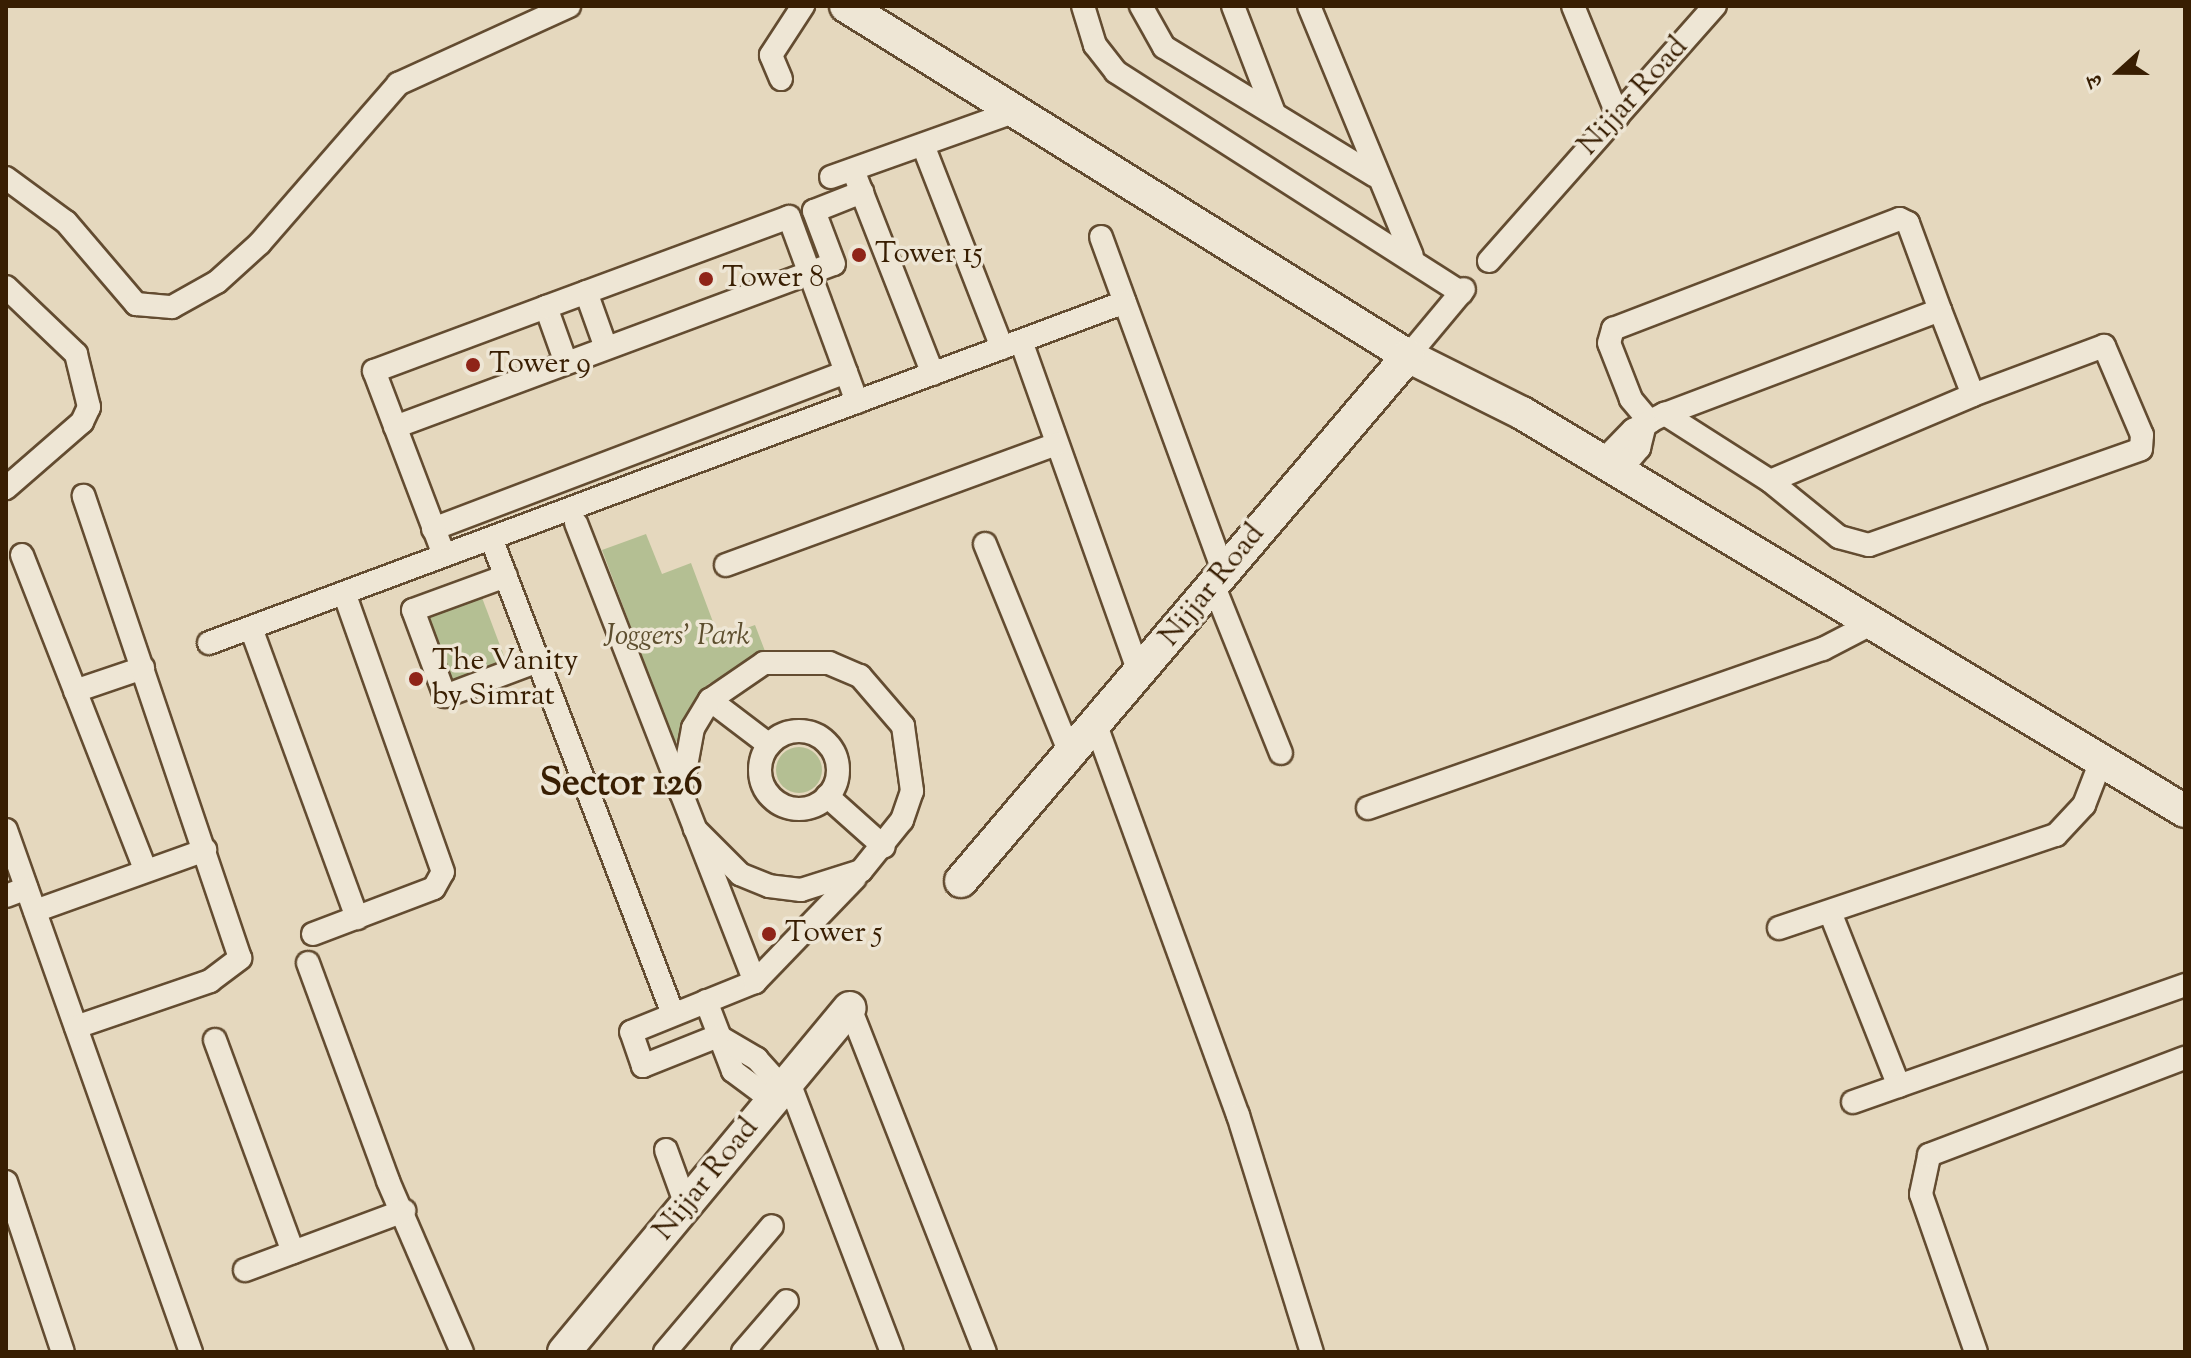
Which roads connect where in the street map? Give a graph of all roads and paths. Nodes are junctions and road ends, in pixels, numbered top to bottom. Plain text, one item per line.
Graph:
1 (569, 6) edge
2 (803, 6) edge
3 (1083, 6) edge
4 (1141, 6) edge
5 (1233, 6) edge
6 (1309, 6) edge
7 (1573, 6) edge
8 (1714, 7) edge
9 (855, 9) edge
10 (781, 79) dead end
11 (1011, 113) junction
12 (1274, 113) junction
13 (1618, 116) junction
14 (923, 145) junction
15 (853, 170) junction
16 (1375, 176) junction
17 (831, 177) dead end
18 (6, 178) edge
19 (862, 192) junction
20 (1101, 237) dead end
21 (1412, 256) junction
22 (1489, 261) dead end
23 (810, 272) junction
24 (6, 287) edge
25 (586, 292) junction
26 (1125, 302) junction
27 (546, 307) junction
28 (1940, 310) junction
29 (1012, 344) junction
30 (606, 348) junction
31 (1408, 356) junction
32 (566, 363) junction
33 (846, 372) junction
34 (933, 374) junction
35 (1973, 395) junction
36 (857, 402) junction
37 (1654, 420) junction
38 (395, 427) junction
39 (1057, 444) junction
40 (1610, 468) junction
41 (1770, 481) junction
42 (6, 488) edge
43 (84, 496) dead end
44 (576, 523) dead end
45 (433, 529) junction
46 (491, 538) junction
47 (985, 544) dead end
48 (22, 555) dead end
49 (444, 555) junction
50 (726, 565) dead end
51 (506, 576) junction
52 (1218, 578) junction
53 (344, 593) junction
54 (1871, 624) junction
55 (251, 628) junction
56 (209, 643) dead end
57 (538, 661) junction
58 (143, 668) junction
59 (1140, 676) junction
60 (75, 691) junction
61 (710, 700) junction
62 (1097, 728) junction
63 (769, 745) junction
64 (1281, 753) dead end
65 (1072, 758) junction
66 (2101, 761) junction
67 (681, 793) junction
68 (827, 796) junction
69 (1368, 808) dead end
70 (2185, 811) edge
71 (695, 829) junction
72 (6, 830) edge
73 (884, 847) junction
74 (205, 850) junction
75 (146, 871) junction
76 (861, 871) junction
77 (961, 881) dead end
78 (16, 892) edge
79 (35, 911) junction
80 (1830, 912) junction
81 (357, 918) junction
82 (1779, 928) dead end
83 (313, 934) dead end
84 (308, 963) dead end
85 (755, 982) junction
86 (2185, 985) edge
87 (706, 1001) junction
88 (850, 1008) joint
89 (673, 1014) junction
90 (76, 1027) junction
91 (718, 1036) junction
92 (215, 1040) dead end
93 (2185, 1058) edge
94 (1899, 1086) junction
95 (780, 1089) junction
96 (1853, 1102) dead end
97 (666, 1150) dead end
98 (6, 1182) edge
99 (686, 1205) junction
100 (404, 1211) junction
101 (772, 1226) dead end
102 (293, 1252) junction
103 (245, 1270) dead end
104 (787, 1301) dead end
105 (753, 1348) edge
106 (63, 1352) edge
107 (191, 1352) edge
108 (462, 1352) edge
109 (564, 1352) edge
110 (665, 1352) edge
111 (892, 1352) edge
112 (985, 1352) edge
113 (1312, 1352) edge
114 (1976, 1352) edge

1 - 18 street
2 - 10 street
3 - 21 street
4 - 12 street
5 - 12 street
6 - 16 street
7 - 13 street
8 - 13 street, Nijjar Road
9 - 11 street
11 - 14 street
11 - 31 street
12 - 16 street
13 - 22 street, Nijjar Road
14 - 15 street
14 - 29 street
15 - 17 street
15 - 19 street
16 - 21 street
19 - 23 street
19 - 34 street
20 - 26 street
21 - 31 street, Nijjar Road
23 - 25 street
23 - 30 street
23 - 33 street
24 - 42 street
25 - 27 street
25 - 30 street
26 - 29 street
26 - 52 street
27 - 32 street
27 - 38 street
28 - 35 street
28 - 37 street
28 - 37 street
29 - 34 street
29 - 39 street
30 - 32 street
31 - 40 street
31 - 52 street, Nijjar Road
32 - 38 street
33 - 36 street
33 - 45 street
34 - 36 street
35 - 41 street
35 - 41 street
36 - 46 street
37 - 40 street
37 - 41 street
38 - 45 street
39 - 50 street
39 - 59 street
40 - 54 street
43 - 58 street
44 - 67 street
45 - 49 street
46 - 49 street
46 - 51 street
47 - 65 street
48 - 60 street
49 - 53 street
51 - 57 street
51 - 57 street
52 - 59 street, Nijjar Road
52 - 64 street
53 - 55 street
53 - 81 street
54 - 66 street
54 - 69 street
55 - 56 street
55 - 81 street
57 - 89 street
58 - 60 street
58 - 74 street
59 - 62 street, Nijjar Road
60 - 75 street
61 - 63 street
61 - 67 street
61 - 73 street
62 - 65 street, Nijjar Road
62 - 113 street
63 - 68 street
63 - 68 street
65 - 77 street, Nijjar Road
66 - 70 street
66 - 80 street
67 - 71 street
68 - 73 street
71 - 76 street
71 - 85 street
72 - 78 street
73 - 76 street
74 - 75 street
74 - 90 street
75 - 79 street
76 - 85 street
78 - 79 street
79 - 90 street
80 - 82 street
80 - 94 street
81 - 83 street
84 - 100 street
85 - 87 street
86 - 94 street
87 - 89 street
87 - 91 street
88 - 95 street, Nijjar Road
88 - 112 street
89 - 91 street
90 - 107 street
91 - 95 street
92 - 102 street
93 - 114 street
94 - 96 street
95 - 99 street, Nijjar Road
95 - 111 street
97 - 99 street
98 - 106 street
99 - 109 street, Nijjar Road
100 - 102 street
100 - 108 street
101 - 110 street
102 - 103 street
104 - 105 street

